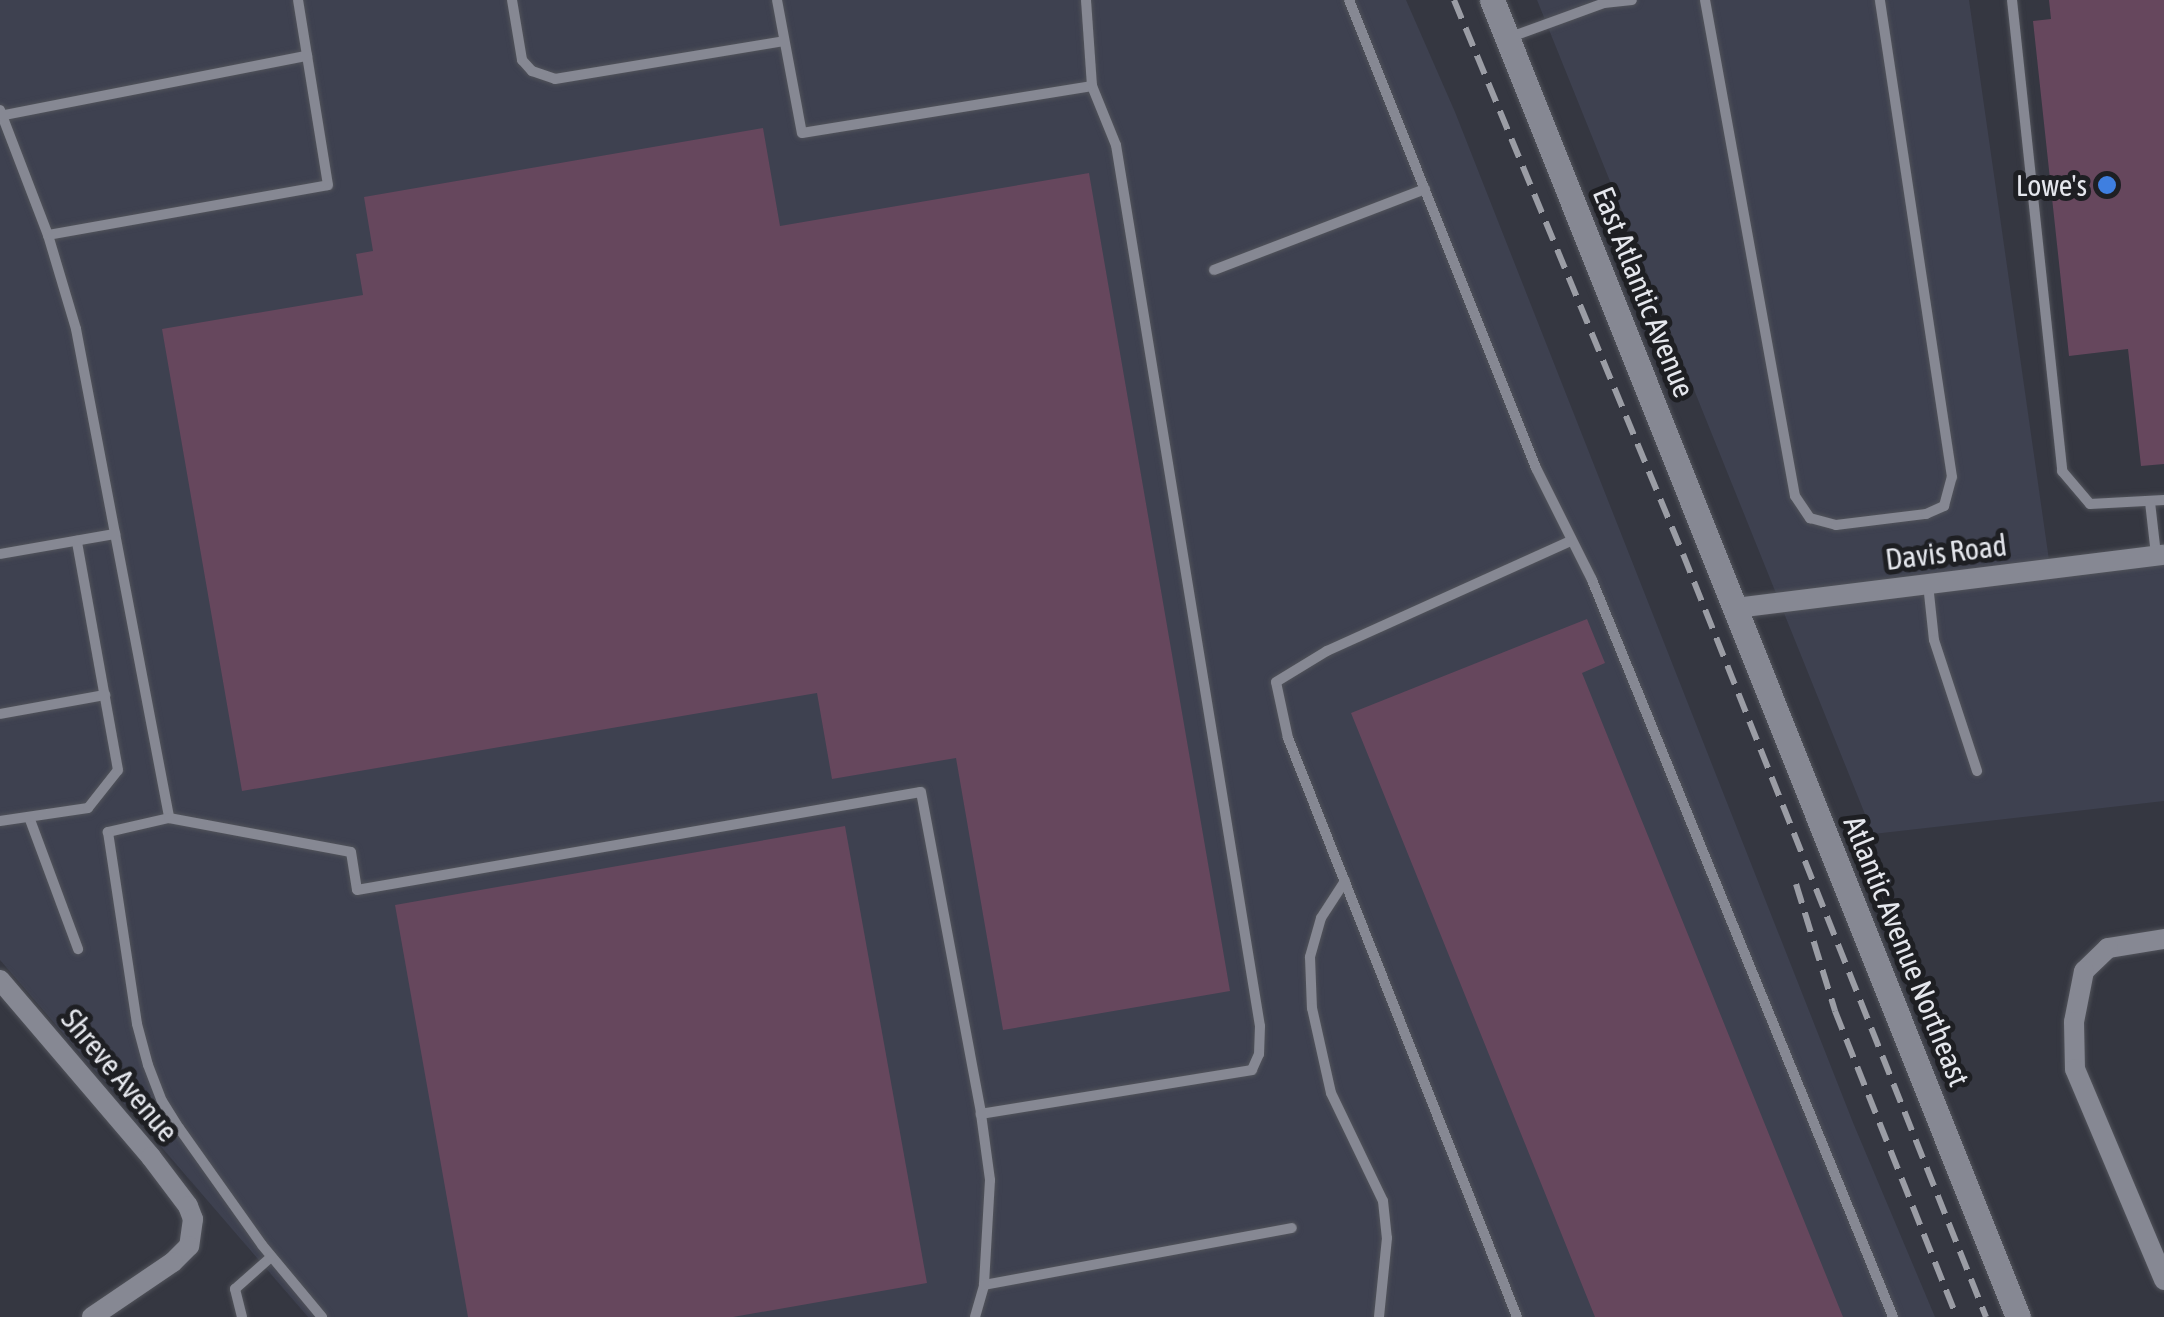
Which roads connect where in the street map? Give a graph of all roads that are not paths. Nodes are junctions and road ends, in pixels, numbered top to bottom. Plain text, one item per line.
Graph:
1 (298, 0) edge
2 (512, 0) edge
3 (776, 0) edge
4 (1086, 0) edge
5 (1349, 0) edge
6 (1492, 0) edge
7 (1632, 0) edge
8 (1705, 0) edge
9 (1880, 0) edge
10 (2012, 0) edge
11 (1507, 38) junction
12 (784, 41) junction
13 (307, 56) junction
14 (1092, 86) junction
15 (1, 114) edge
16 (1424, 189) junction
17 (48, 235) junction
18 (1214, 270) dead end
19 (2164, 500) edge
20 (2150, 502) junction
21 (115, 534) junction
22 (77, 541) junction
23 (1571, 541) junction
24 (0, 554) edge
25 (2160, 556) edge
26 (1928, 584) junction
27 (1736, 608) junction
28 (104, 695) junction
29 (0, 714) edge
30 (1977, 771) dead end
31 (28, 817) junction
32 (169, 818) junction
33 (0, 821) edge
34 (1346, 881) junction
35 (2164, 939) edge
36 (78, 950) dead end
37 (0, 980) edge
38 (980, 1114) junction
39 (1292, 1228) dead end
40 (271, 1257) junction
41 (2164, 1280) edge
42 (984, 1285) junction
43 (92, 1317) edge
44 (242, 1317) edge
45 (322, 1317) edge
46 (975, 1317) edge
47 (1379, 1317) edge
48 (1516, 1317) edge
49 (1893, 1317) edge
50 (2018, 1317) edge

1 - 13 lane
2 - 12 lane
3 - 12 lane
4 - 14 lane
5 - 16 lane
6 - 11 street, East Atlantic Avenue
7 - 11 lane
8 - 9 lane
10 - 20 lane
11 - 27 street, East Atlantic Avenue
12 - 14 lane
13 - 15 lane
13 - 17 lane
14 - 38 lane
15 - 17 lane
16 - 18 lane
16 - 23 lane
17 - 21 lane
19 - 20 lane
20 - 25 lane
21 - 22 lane
21 - 32 lane
22 - 24 lane
22 - 28 lane
23 - 34 lane
23 - 49 lane
25 - 26 street, Davis Road
26 - 27 street, Davis Road
26 - 30 lane
27 - 50 street, Atlantic Avenue Northeast
28 - 29 lane
28 - 31 lane
31 - 33 lane
31 - 36 lane
32 - 38 lane
32 - 40 lane
34 - 47 lane
34 - 48 lane
35 - 41 street
37 - 43 street, Shreve Avenue
38 - 42 lane
39 - 42 lane
40 - 44 lane
40 - 45 lane
42 - 46 lane

